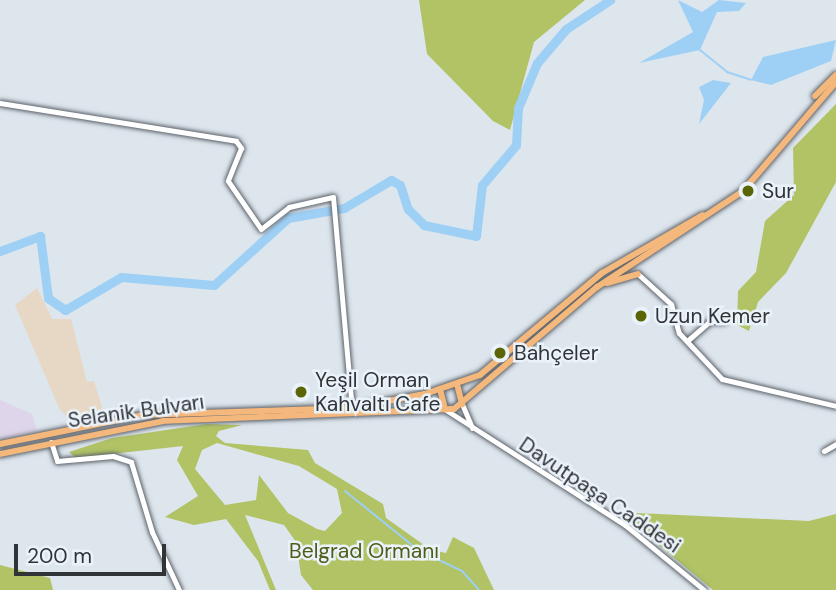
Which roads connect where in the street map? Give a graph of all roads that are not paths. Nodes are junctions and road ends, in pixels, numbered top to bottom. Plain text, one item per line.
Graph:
1 (836, 75) edge
2 (836, 82) edge
3 (823, 90) junction
4 (0, 103) edge
5 (630, 256) junction
6 (637, 260) junction
7 (630, 264) junction
8 (638, 274) junction
9 (597, 287) junction
10 (724, 321) dead end
11 (687, 341) junction
12 (457, 384) junction
13 (440, 389) junction
14 (462, 404) junction
15 (836, 405) edge
16 (352, 408) junction
17 (446, 410) junction
18 (474, 431) junction
19 (51, 442) junction
20 (0, 444) edge
21 (836, 444) edge
22 (824, 451) dead end
23 (0, 453) edge
24 (179, 590) edge
25 (704, 590) edge

1 - 3 main road
2 - 3 main road
3 - 5 main road, Selanik Bulvarı
3 - 6 main road
4 - 16 street
5 - 6 main road
5 - 7 main road
5 - 12 main road, Selanik Bulvarı
6 - 7 main road
6 - 8 main road
7 - 8 main road
7 - 9 main road
8 - 9 main road
8 - 11 street
9 - 14 main road
10 - 11 street
11 - 15 street
12 - 13 main road, Selanik Bulvarı
12 - 14 main road
13 - 16 main road, Selanik Bulvarı
13 - 17 main road
14 - 17 main road, Selanik Bulvarı
14 - 18 street
16 - 20 main road, Selanik Bulvarı
17 - 18 street, Davutpaşa Caddesi
17 - 19 main road, Selanik Bulvarı
18 - 25 street, Davutpaşa Caddesi
19 - 23 main road, Selanik Bulvarı
19 - 24 street
21 - 22 street

